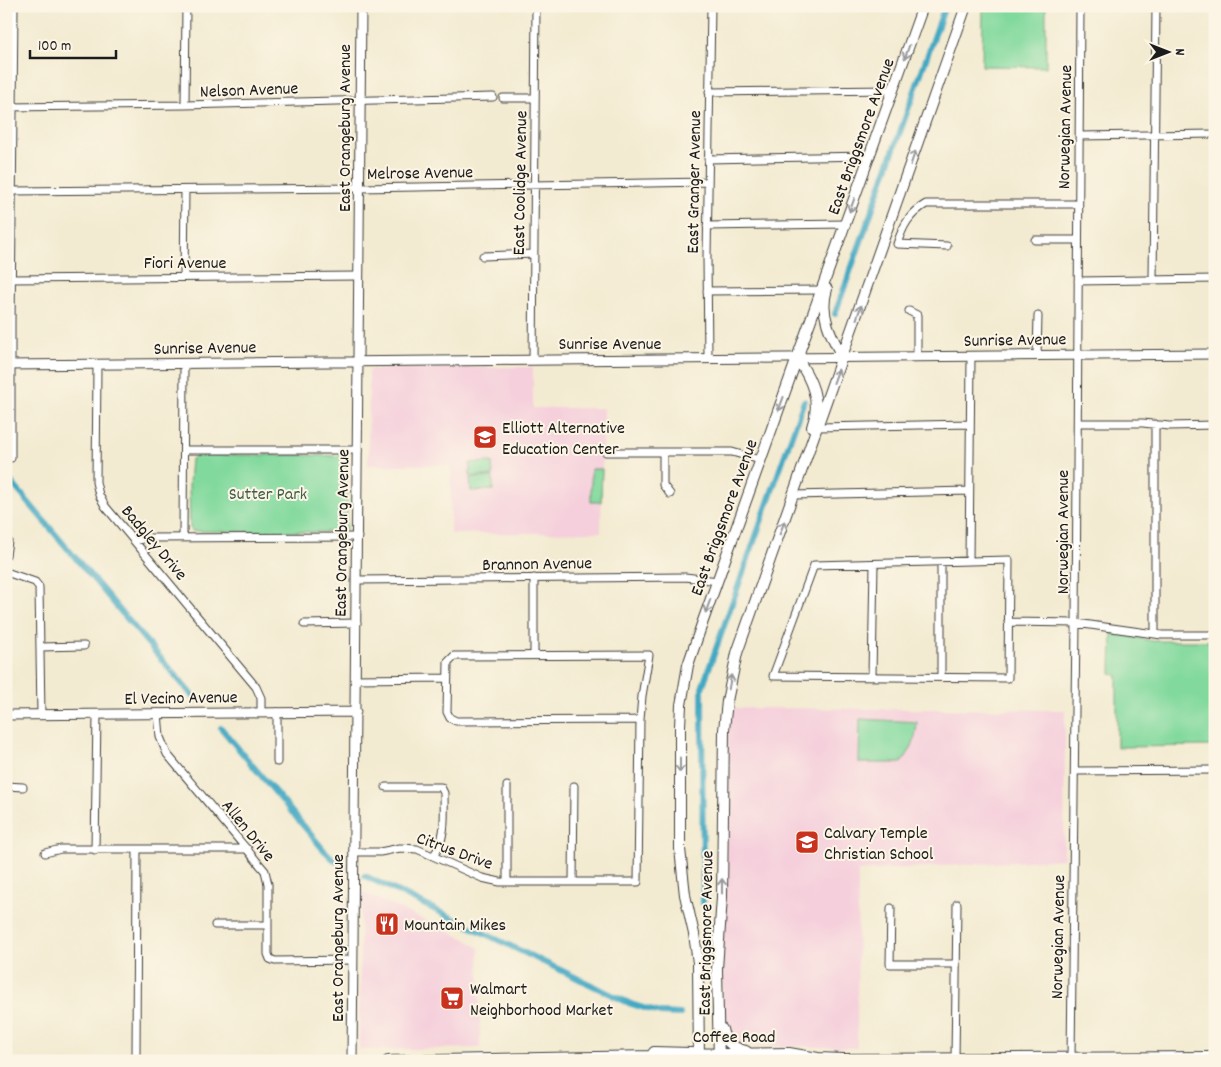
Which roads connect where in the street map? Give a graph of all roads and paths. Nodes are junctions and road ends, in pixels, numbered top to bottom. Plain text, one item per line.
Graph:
1 (14, 6) edge
2 (186, 6) edge
3 (361, 6) edge
4 (536, 6) edge
5 (711, 6) edge
6 (923, 6) edge
7 (966, 6) edge
8 (1080, 6) edge
9 (1156, 6) edge
10 (894, 90) junction
11 (709, 92) junction
12 (493, 96) dead end
13 (503, 98) dead end
14 (535, 98) junction
15 (361, 101) junction
16 (185, 105) junction
17 (10, 107) edge
18 (1215, 134) edge
19 (1154, 135) junction
20 (1079, 136) junction
21 (870, 156) junction
22 (708, 159) junction
23 (708, 182) junction
24 (534, 185) junction
25 (360, 188) junction
26 (185, 190) junction
27 (12, 191) junction
28 (1078, 204) junction
29 (846, 224) junction
30 (707, 226) junction
31 (1035, 240) dead end
32 (1078, 240) junction
33 (947, 246) dead end
34 (534, 254) junction
35 (484, 256) dead end
36 (833, 259) junction
37 (360, 276) junction
38 (184, 278) junction
39 (11, 279) junction
40 (1215, 279) edge
41 (1153, 280) junction
42 (1078, 281) junction
43 (822, 290) junction
44 (707, 291) junction
45 (910, 311) dead end
46 (1038, 316) dead end
47 (1215, 354) edge
48 (1037, 355) junction
49 (1078, 355) junction
50 (970, 356) junction
51 (918, 357) junction
52 (798, 358) junction
53 (843, 358) junction
54 (708, 359) junction
55 (533, 360) junction
56 (359, 362) junction
57 (184, 364) junction
58 (9, 365) edge
59 (97, 365) junction
60 (1078, 423) junction
61 (970, 424) junction
62 (1155, 424) junction
63 (1215, 425) edge
64 (818, 427) junction
65 (184, 450) junction
66 (358, 450) junction
67 (606, 452) dead end
68 (663, 453) junction
69 (11, 458) dead end
70 (760, 460) junction
71 (805, 464) junction
72 (970, 491) junction
73 (670, 494) dead end
74 (793, 495) junction
75 (358, 537) junction
76 (183, 538) junction
77 (8, 541) dead end
78 (136, 541) junction
79 (6, 555) edge
80 (970, 561) junction
81 (941, 562) junction
82 (874, 564) junction
83 (6, 572) edge
84 (534, 578) junction
85 (357, 580) junction
86 (718, 581) junction
87 (1008, 622) junction
88 (357, 623) junction
89 (1076, 623) junction
90 (304, 624) dead end
91 (1155, 634) junction
92 (1215, 635) edge
93 (84, 646) dead end
94 (40, 647) junction
95 (534, 655) junction
96 (872, 676) junction
97 (941, 677) junction
98 (447, 678) junction
99 (356, 679) junction
100 (261, 712) junction
101 (277, 712) junction
102 (356, 712) junction
103 (158, 713) junction
104 (97, 714) junction
105 (6, 715) edge
106 (41, 715) junction
107 (640, 720) junction
108 (277, 762) dead end
109 (1215, 770) edge
110 (1075, 771) junction
111 (6, 786) edge
112 (507, 786) dead end
113 (574, 786) dead end
114 (23, 787) dead end
115 (386, 787) dead end
116 (137, 849) junction
117 (248, 849) junction
118 (95, 850) junction
119 (353, 852) junction
120 (45, 853) dead end
121 (433, 856) junction
122 (507, 882) junction
123 (573, 882) junction
124 (957, 904) dead end
125 (891, 908) dead end
126 (267, 925) junction
127 (215, 926) dead end
128 (353, 960) junction
129 (956, 964) junction
130 (719, 1018) junction
131 (754, 1053) junction
132 (699, 1057) edge
133 (719, 1057) edge
134 (1215, 1057) edge
135 (1071, 1058) junction
136 (530, 1059) edge
137 (652, 1059) edge
138 (1152, 1059) edge
139 (814, 1060) edge
140 (955, 1060) edge
141 (136, 1061) edge
142 (352, 1061) edge
143 (388, 1061) edge

1 - 17 street
2 - 16 street
3 - 15 street, East Orangeburg Avenue
4 - 14 street, East Coolidge Avenue
5 - 11 street, East Granger Avenue
6 -> 10 main road, East Briggsmore Avenue
53 -> 7 main road, East Briggsmore Avenue
8 - 20 street, Norwegian Avenue
9 - 19 street
10 - 11 street
10 - 21 main road, East Briggsmore Avenue
11 - 22 street, East Granger Avenue
12 - 15 street, Nelson Avenue
13 - 14 street
14 - 24 street, East Coolidge Avenue
15 - 16 street, Nelson Avenue
15 - 25 street, East Orangeburg Avenue
16 - 17 street, Nelson Avenue
17 - 27 street
18 - 19 street
19 - 20 street
19 - 41 street
20 - 28 street, Norwegian Avenue
21 - 22 street
21 -> 29 main road, East Briggsmore Avenue
22 - 23 street, East Granger Avenue
23 - 24 street, Melrose Avenue
23 - 30 street, East Granger Avenue
24 - 25 street, Melrose Avenue
24 - 34 street, East Coolidge Avenue
25 - 26 street, Melrose Avenue
25 - 37 street, East Orangeburg Avenue
26 - 27 street, Melrose Avenue
26 - 38 street
27 - 39 street
28 - 32 street, Norwegian Avenue
28 - 33 street
29 - 30 street
29 - 36 main road, East Briggsmore Avenue
30 - 44 street, East Granger Avenue
31 - 32 street
32 - 42 street, Norwegian Avenue
34 - 35 street
34 - 55 street, East Coolidge Avenue
36 - 43 main road, East Briggsmore Avenue
36 - 53 main road
37 - 38 street, Fiori Avenue
37 - 56 street, East Orangeburg Avenue
38 - 39 street, Fiori Avenue
39 - 58 street
40 - 41 street
41 - 42 street
42 - 49 street, Norwegian Avenue
43 - 44 street
43 - 52 main road, East Briggsmore Avenue
44 - 54 street, East Granger Avenue
45 - 51 street
46 - 48 street
47 - 49 street, Sunrise Avenue
48 - 49 street, Sunrise Avenue
48 - 50 street, Sunrise Avenue
49 - 60 street, Norwegian Avenue
50 - 51 street, Sunrise Avenue
50 - 61 street
51 - 53 street, Sunrise Avenue
52 - 53 street, Sunrise Avenue
52 - 54 street, Sunrise Avenue
52 -> 70 main road, East Briggsmore Avenue
52 - 71 main road
64 -> 53 main road, East Briggsmore Avenue
54 - 55 street, Sunrise Avenue
55 - 56 street, Sunrise Avenue
56 - 57 street, Sunrise Avenue
56 - 66 street, East Orangeburg Avenue
57 - 59 street, Sunrise Avenue
57 - 65 street
58 - 59 street, Sunrise Avenue
58 - 69 street
59 - 78 street, Badgley Drive
60 - 62 street
60 - 89 street, Norwegian Avenue
61 - 64 street
61 - 72 street
62 - 63 street
62 - 91 street
64 - 71 main road, East Briggsmore Avenue
65 - 66 street
65 - 76 street
66 - 75 street, East Orangeburg Avenue
67 - 68 street
68 - 70 street
68 - 73 street
70 - 86 main road, East Briggsmore Avenue
71 - 74 main road, East Briggsmore Avenue
72 - 74 street
72 - 80 street
130 -> 74 main road, East Briggsmore Avenue
75 - 76 street
75 - 85 street, East Orangeburg Avenue
76 - 78 street
77 - 79 street
78 - 100 street, Badgley Drive
80 - 81 street
80 - 87 street
81 - 82 street
81 - 97 street
82 - 96 street
82 - 96 street
83 - 94 street
84 - 85 street, Brannon Avenue
84 - 86 street, Brannon Avenue
84 - 95 street
85 - 88 street, East Orangeburg Avenue
86 -> 132 main road, East Briggsmore Avenue
87 - 89 street
87 - 97 street
88 - 90 street
88 - 99 street, East Orangeburg Avenue
89 - 91 street
89 - 110 street, Norwegian Avenue
91 - 92 street
93 - 94 street
94 - 106 street
95 - 98 street
95 - 107 street
96 - 97 street
98 - 99 street
98 - 107 street
99 - 102 street, East Orangeburg Avenue
100 - 101 street, El Vecino Avenue
100 - 103 street, El Vecino Avenue
101 - 102 street, El Vecino Avenue
101 - 108 street
102 - 119 street, East Orangeburg Avenue
103 - 104 street, El Vecino Avenue
103 - 117 street, Allen Drive
104 - 106 street, El Vecino Avenue
104 - 118 street
105 - 106 street, El Vecino Avenue
107 - 123 street, Citrus Drive
109 - 110 street
110 - 135 street, Norwegian Avenue
111 - 114 street
112 - 122 street
113 - 123 street
115 - 121 street
116 - 117 street
116 - 118 street
116 - 141 street
117 - 126 street, Allen Drive
118 - 120 street
119 - 121 street, Citrus Drive
119 - 128 street, East Orangeburg Avenue
121 - 122 street, Citrus Drive
122 - 123 street, Citrus Drive
124 - 129 street
125 - 129 street
126 - 127 street
126 - 128 street, Allen Drive
128 - 142 street, East Orangeburg Avenue
129 - 140 street
130 - 131 main road
130 - 133 main road, East Briggsmore Avenue
131 - 133 main road, Coffee Road
131 - 139 main road, Coffee Road
132 - 133 main road, Coffee Road
132 - 137 main road, Coffee Road
134 - 138 main road, Coffee Road
135 - 138 main road, Coffee Road
135 - 140 main road, Coffee Road
136 - 137 main road, Coffee Road
136 - 143 main road, Coffee Road
139 - 140 main road, Coffee Road

